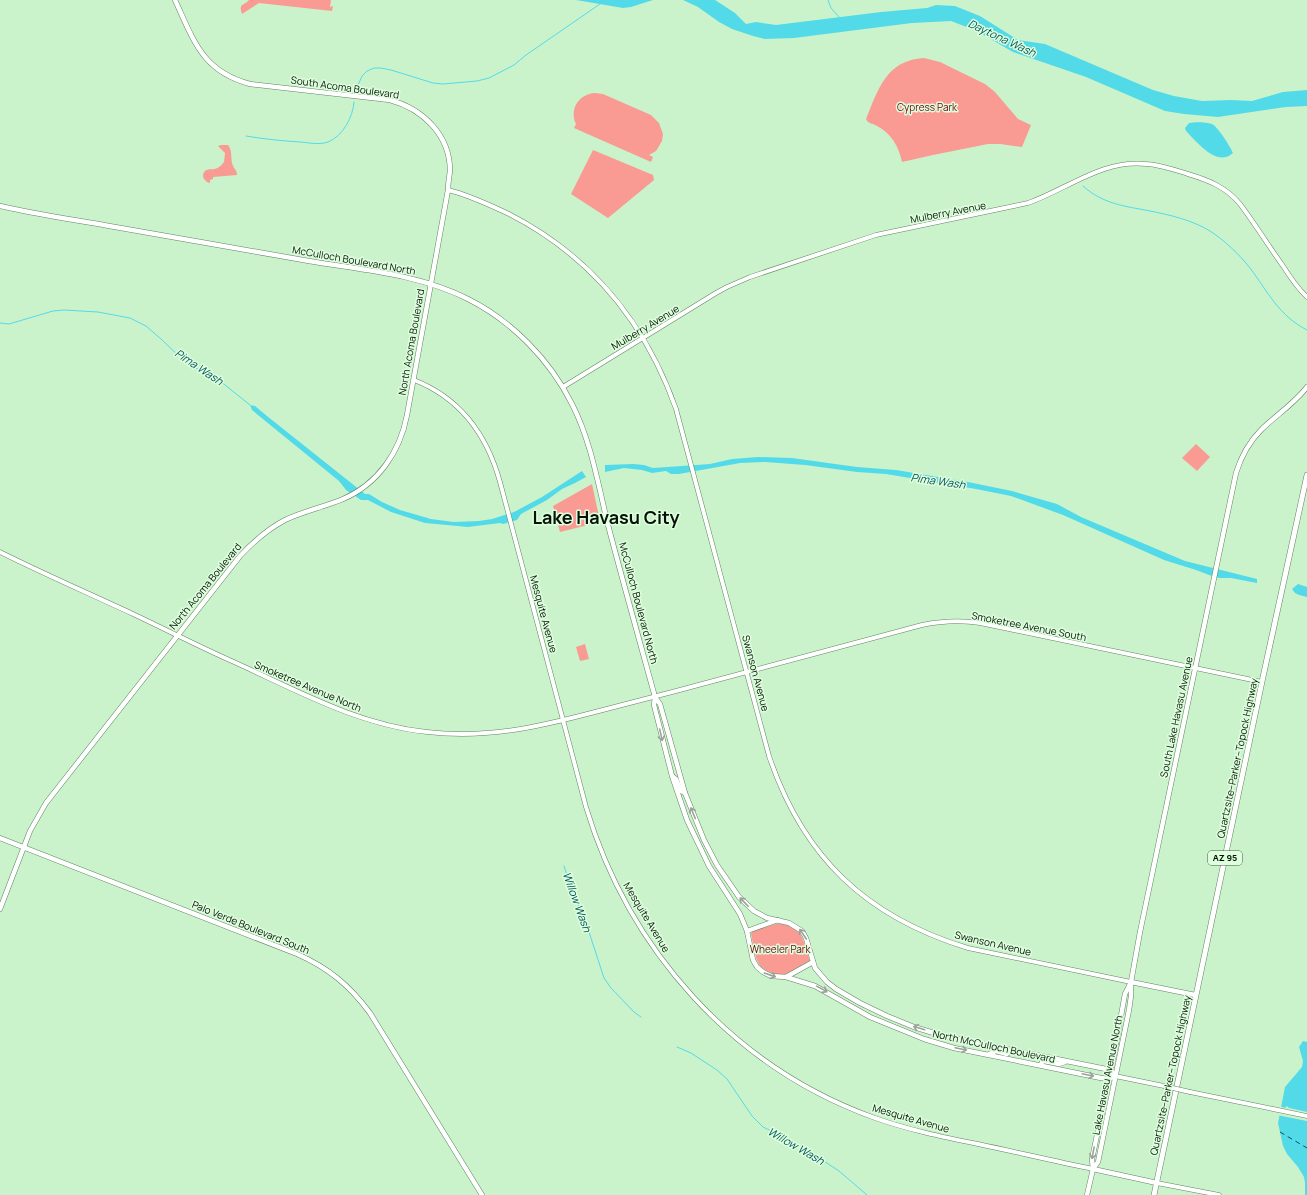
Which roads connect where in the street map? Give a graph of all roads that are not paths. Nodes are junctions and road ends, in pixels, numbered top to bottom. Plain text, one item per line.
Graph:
1 (175, 0) edge
2 (448, 190) junction
3 (0, 206) edge
4 (431, 284) junction
5 (1307, 297) edge
6 (643, 337) junction
7 (414, 380) junction
8 (563, 387) junction
9 (1307, 387) edge
10 (1306, 477) edge
11 (0, 552) edge
12 (177, 636) junction
13 (1195, 669) junction
14 (746, 672) junction
15 (1262, 682) junction
16 (655, 697) junction
17 (563, 720) junction
18 (672, 776) junction
19 (685, 793) junction
20 (0, 838) edge
21 (24, 848) junction
22 (0, 909) edge
23 (778, 920) junction
24 (748, 931) junction
25 (813, 962) junction
26 (786, 977) junction
27 (1131, 982) junction
28 (1195, 996) junction
29 (1011, 1050) junction
30 (988, 1055) junction
31 (1066, 1062) junction
32 (1041, 1066) junction
33 (1110, 1074) junction
34 (1115, 1076) junction
35 (1307, 1116) edge
36 (1092, 1169) junction
37 (1157, 1183) junction
38 (482, 1195) edge
39 (1087, 1195) edge
40 (1154, 1195) edge
41 (1219, 1195) edge

1 - 2 main road, South Acoma Boulevard
2 - 4 main road, South Acoma Boulevard
2 - 6 street, Swanson Avenue
3 - 4 main road, McCulloch Boulevard North
4 - 7 main road, North Acoma Boulevard
4 - 8 main road, McCulloch Boulevard North
5 - 6 street, Mulberry Avenue
6 - 8 street, Mulberry Avenue
6 - 14 street, Swanson Avenue
7 - 12 main road, North Acoma Boulevard
7 - 17 street, Mesquite Avenue
8 - 16 main road, McCulloch Boulevard North
9 - 13 main road, South Lake Havasu Avenue
10 - 15 highway, Quartzsite–Parker–Topock Highway / AZ 95
11 - 12 street, Smoketree Avenue North
12 - 17 street, Smoketree Avenue North
12 - 21 main road, North Acoma Boulevard
13 - 14 street, Smoketree Avenue South
13 - 15 street, Smoketree Avenue South
13 - 27 main road, South Lake Havasu Avenue
14 - 16 street, Smoketree Avenue South
14 - 27 street, Swanson Avenue
15 - 28 highway, Quartzsite–Parker–Topock Highway / AZ 95
16 - 17 street, Smoketree Avenue North
16 -> 18 main road
16 - 19 main road
17 - 36 street, Mesquite Avenue
18 - 19 main road
18 - 24 main road
23 -> 19 main road
20 - 21 main road, Palo Verde Boulevard South
21 - 22 main road, North Acoma Boulevard
21 - 38 main road, Palo Verde Boulevard South
23 - 24 main road
25 -> 23 main road
24 -> 26 main road
25 - 26 main road
29 -> 25 main road, North McCulloch Boulevard
26 -> 30 main road, North McCulloch Boulevard
27 - 28 main road, Swanson Avenue
27 - 33 main road, South Lake Havasu Avenue
27 - 34 main road, Lake Havasu Avenue North
28 - 37 highway, Quartzsite–Parker–Topock Highway / AZ 95
29 - 30 main road
29 - 31 main road, North McCulloch Boulevard
30 - 32 main road, North McCulloch Boulevard
31 - 32 main road
31 - 33 main road, North McCulloch Boulevard
32 -> 33 main road, North McCulloch Boulevard
33 - 34 main road
33 -> 36 main road, Lake Havasu Avenue North
34 - 35 street, bridge
34 - 36 main road, Lake Havasu Avenue North
36 - 37 main road, Mesquite Avenue
36 - 39 main road, Lake Havasu Avenue North
37 - 40 highway, Quartzsite–Parker–Topock Highway / AZ 95
37 - 41 street, Mesquite Avenue

